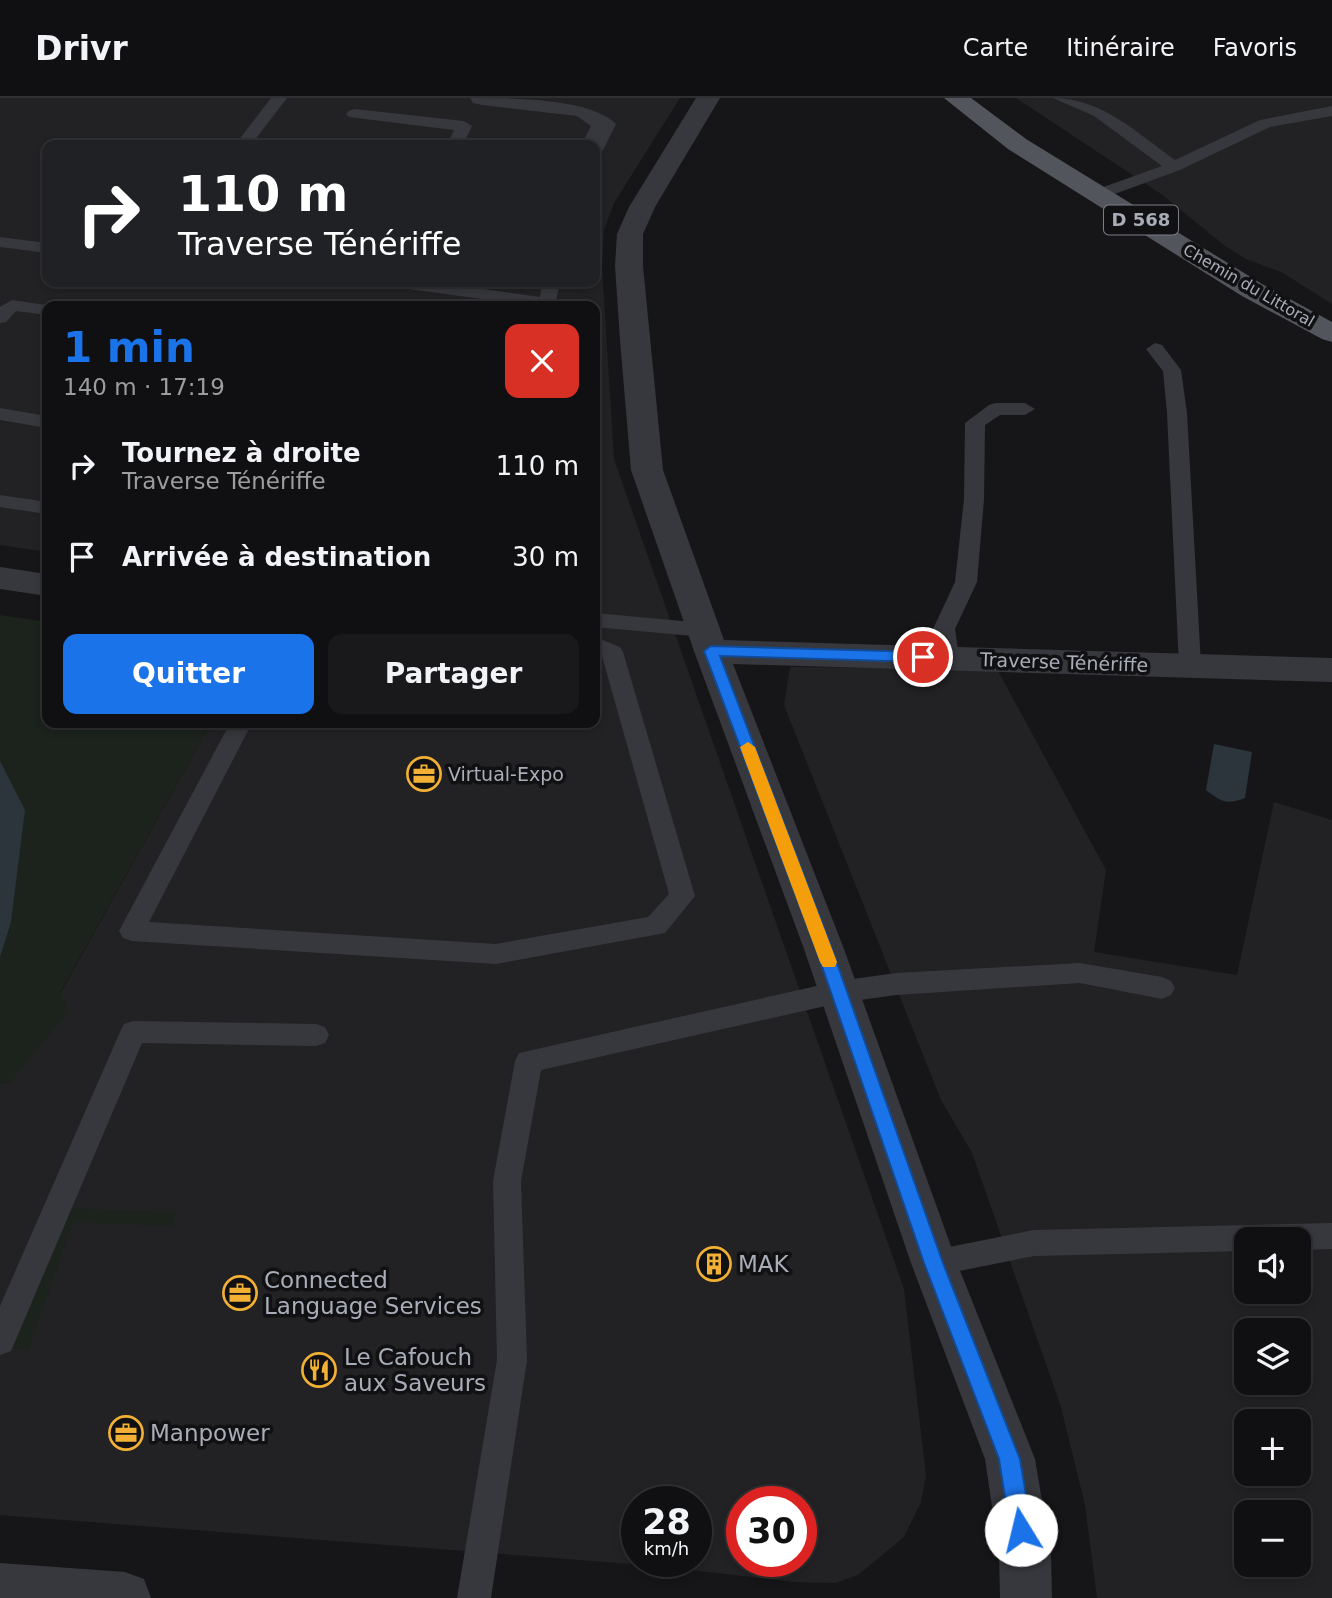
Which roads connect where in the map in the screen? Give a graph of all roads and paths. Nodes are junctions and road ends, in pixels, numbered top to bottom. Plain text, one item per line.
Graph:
1 (279, 98) edge
2 (482, 98) edge
3 (708, 98) edge
4 (956, 98) edge
5 (1061, 98) edge
6 (1312, 98) edge
7 (1332, 111) edge
8 (354, 114) dead end
9 (1266, 123) junction
10 (247, 140) edge
11 (457, 140) edge
12 (596, 140) edge
13 (1174, 167) junction
14 (1101, 194) junction
15 (0, 243) edge
16 (42, 247) edge
17 (431, 287) edge
18 (533, 301) edge
19 (42, 309) edge
20 (0, 318) edge
21 (1332, 333) edge
22 (1156, 349) dead end
23 (1025, 409) dead end
24 (0, 414) edge
25 (42, 421) edge
26 (0, 501) edge
27 (42, 507) edge
28 (0, 578) edge
29 (42, 584) edge
30 (600, 621) edge
31 (708, 641) junction
32 (600, 646) edge
33 (948, 658) junction
34 (1190, 665) junction
35 (1332, 670) edge
36 (238, 728) edge
37 (1162, 988) dead end
38 (839, 992) junction
39 (316, 1035) dead end
40 (1332, 1236) edge
41 (934, 1263) junction
42 (0, 1341) edge
43 (0, 1589) edge
44 (125, 1598) edge
45 (474, 1598) edge
46 (1026, 1598) edge

1 - 10 lane
2 - 12 street
3 - 31 street
4 - 14 main road, Chemin du Littoral / D 568
5 - 13 lane
6 - 9 lane
7 - 9 lane
8 - 11 lane
9 - 13 lane
13 - 14 lane
14 - 21 main road, Chemin du Littoral / D 568
15 - 16 lane
17 - 18 lane
19 - 20 lane
22 - 34 lane
23 - 33 lane
24 - 25 lane
26 - 27 lane
28 - 29 street
30 - 31 lane
31 - 33 street, Traverse Ténériffe
31 - 38 street
32 - 36 lane
33 - 34 street, Traverse Ténériffe
34 - 35 street, Traverse Ténériffe
37 - 38 lane
38 - 41 street
38 - 45 lane
39 - 42 lane
40 - 41 lane
41 - 46 street
43 - 44 street

